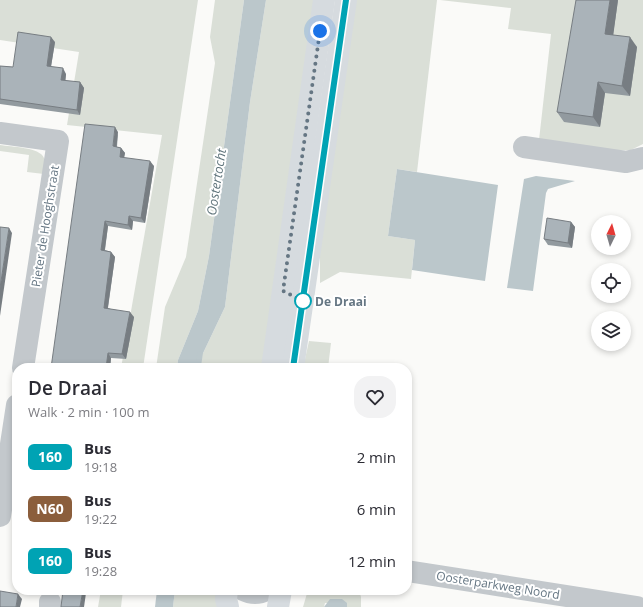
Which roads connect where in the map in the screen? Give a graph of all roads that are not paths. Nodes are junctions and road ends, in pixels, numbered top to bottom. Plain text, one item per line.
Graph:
1 (324, 0) edge
2 (346, 0) edge
3 (0, 133) edge
4 (524, 147) dead end
5 (635, 160) edge
6 (24, 363) edge
7 (273, 363) edge
8 (294, 363) edge
9 (12, 438) edge
10 (0, 516) edge
11 (412, 572) edge
12 (226, 595) edge
13 (280, 595) edge
14 (228, 607) edge
15 (278, 607) edge
16 (637, 607) edge

1 - 7 main road
2 - 8 main road
3 - 6 street, Pieter de Hooghstraat
4 - 5 street
9 - 10 street
11 - 16 street, Oosterparkweg Noord
12 - 14 main road
13 - 15 main road

